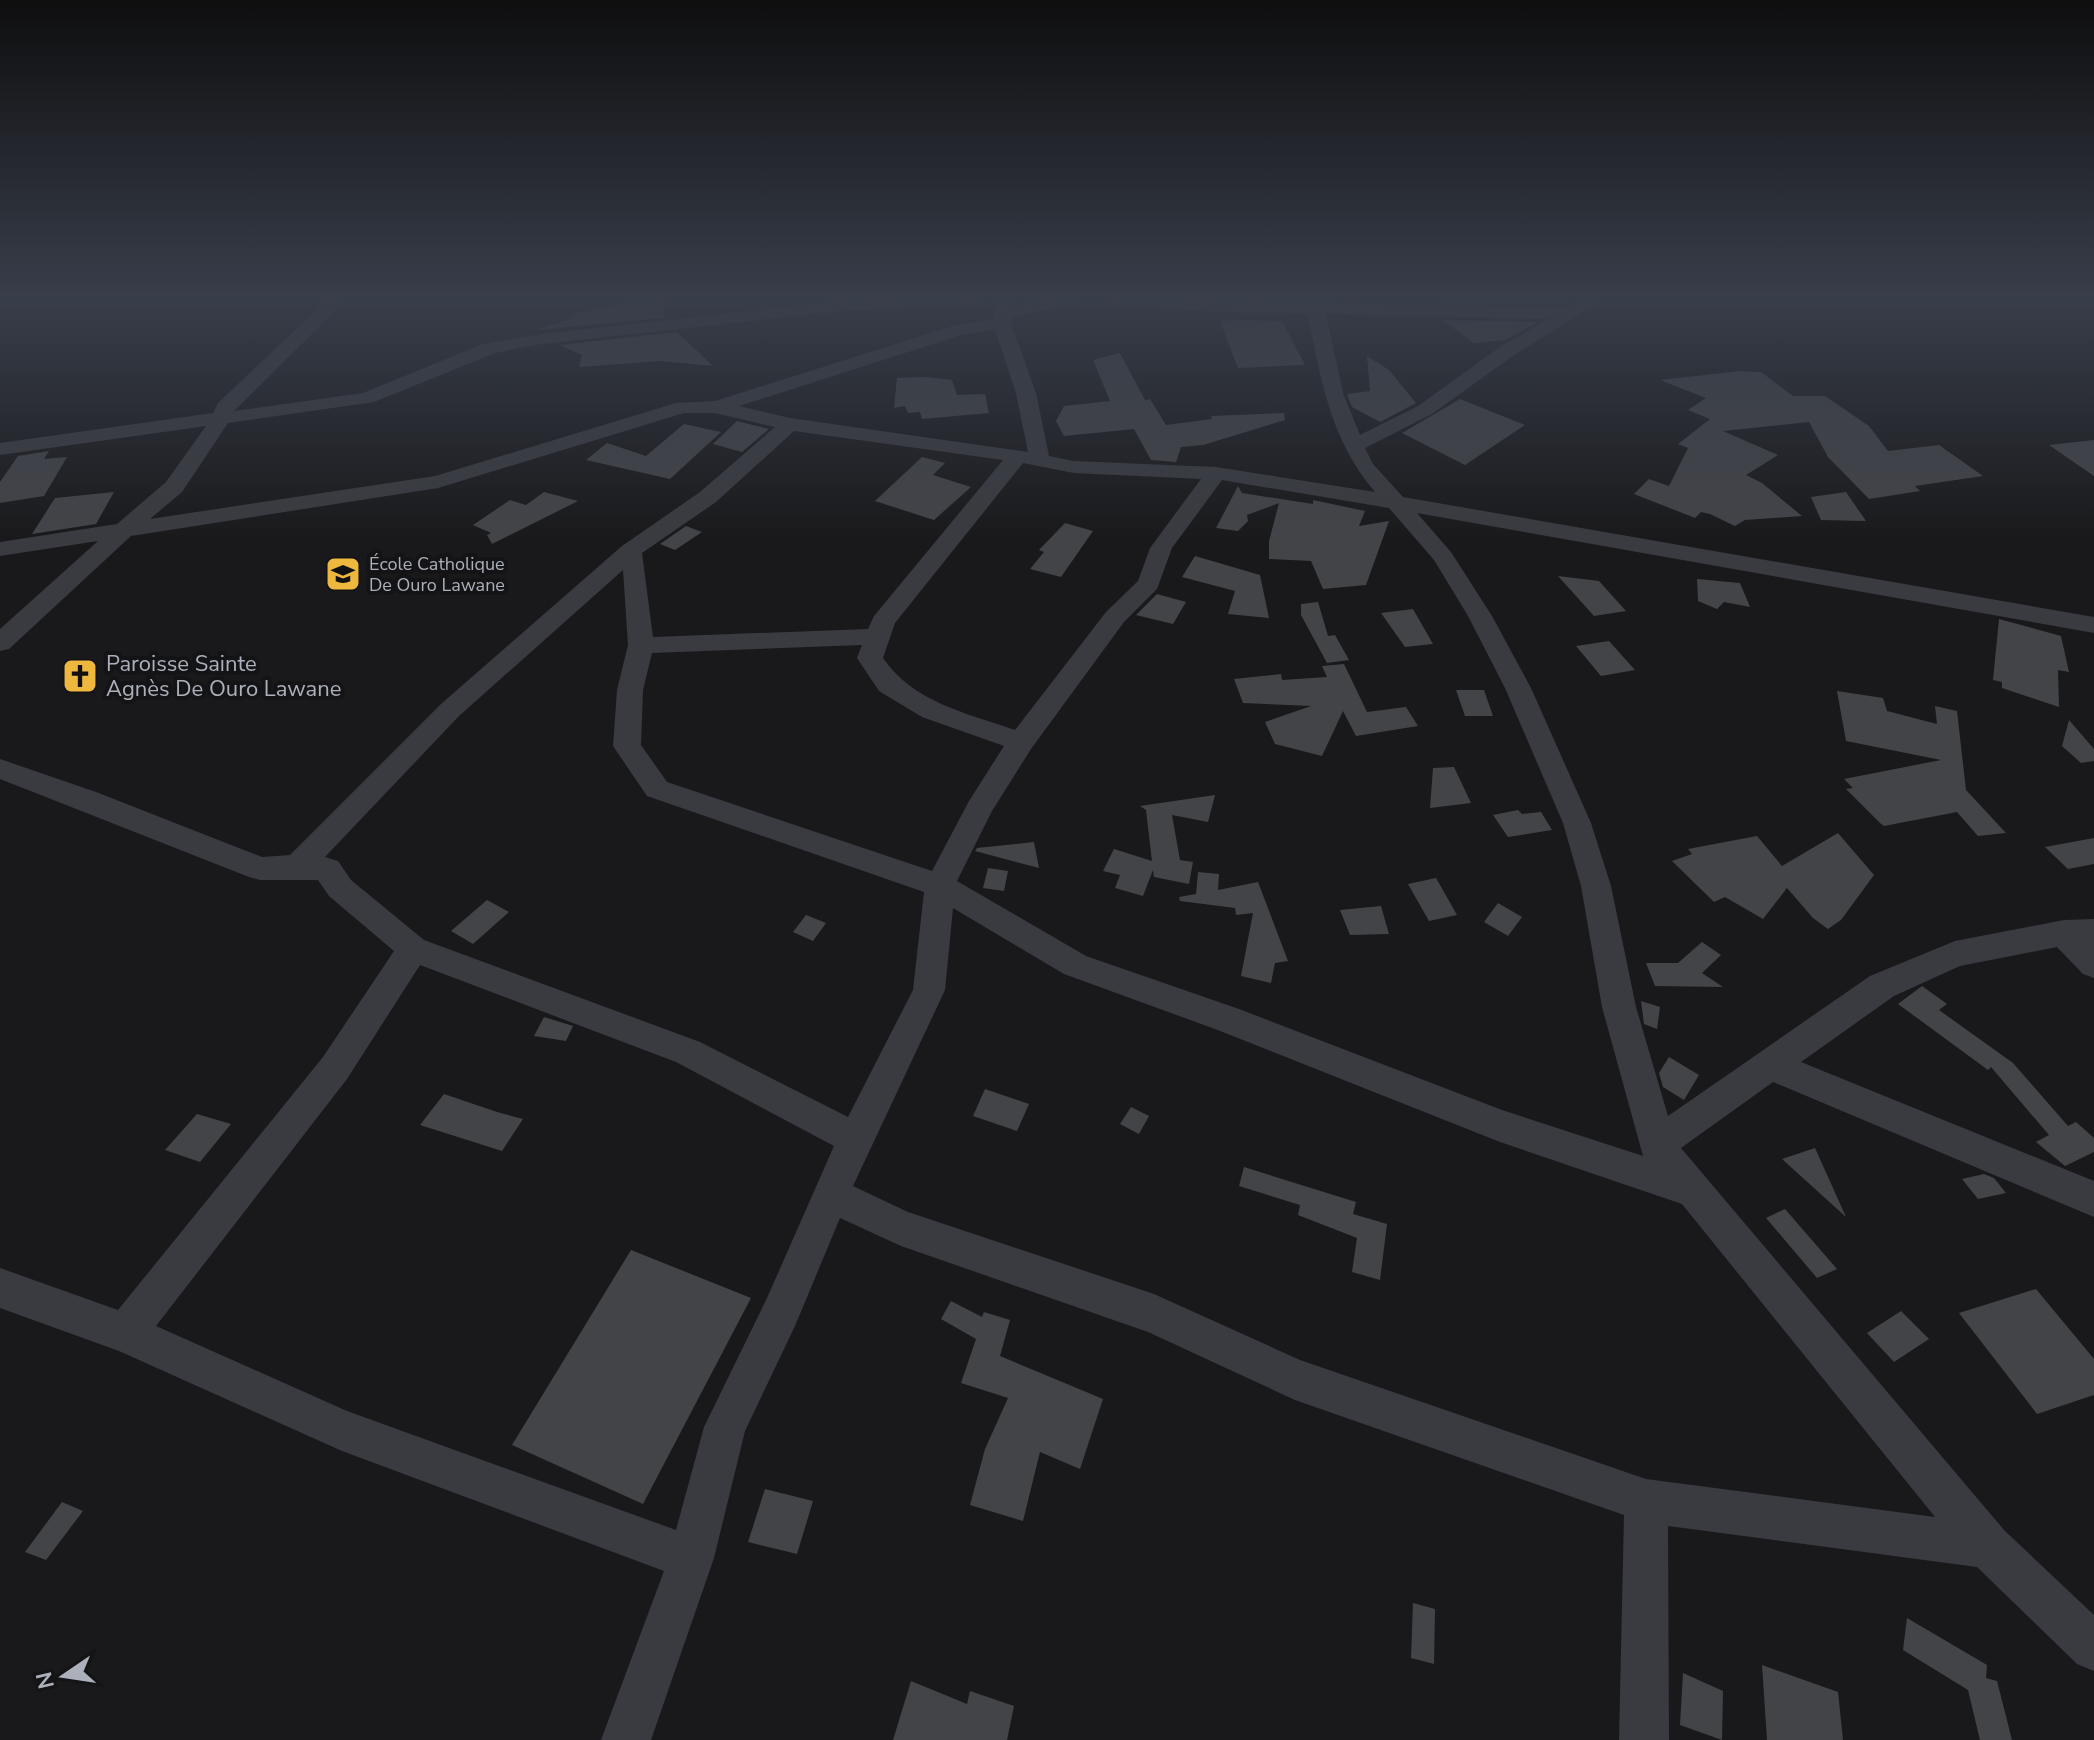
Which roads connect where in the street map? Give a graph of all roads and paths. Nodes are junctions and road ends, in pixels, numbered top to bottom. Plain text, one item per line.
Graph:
1 (256, 379) edge
2 (413, 379) edge
3 (803, 379) edge
4 (1022, 379) edge
5 (1330, 379) edge
6 (1468, 379) edge
7 (715, 407) junction
8 (221, 419) junction
9 (790, 424) junction
10 (1354, 446) junction
11 (0, 449) edge
12 (1029, 458) junction
13 (1216, 473) junction
14 (1399, 505) junction
15 (122, 530) junction
16 (0, 549) edge
17 (630, 551) junction
18 (2094, 625) edge
19 (877, 637) junction
20 (0, 643) edge
21 (641, 645) junction
22 (1021, 742) junction
23 (0, 769) edge
24 (298, 866) junction
25 (940, 885) junction
26 (2079, 932) edge
27 (413, 949) junction
28 (2094, 965) edge
29 (1769, 1065) junction
30 (855, 1139) junction
31 (1656, 1145) junction
32 (1692, 1190) junction
33 (830, 1194) junction
34 (2094, 1199) edge
35 (0, 1288) edge
36 (125, 1333) junction
37 (1646, 1501) junction
38 (1988, 1546) junction
39 (691, 1558) junction
40 (2094, 1647) edge
41 (626, 1740) edge
42 (1644, 1740) edge

1 - 8 street
2 - 8 street
3 - 7 street
4 - 12 street
5 - 10 street
6 - 10 street
7 - 9 street
7 - 15 street
8 - 11 street
8 - 15 street
9 - 12 street
9 - 17 street
10 - 14 street
12 - 13 street
12 - 19 street
13 - 14 street
13 - 22 street
14 - 18 street
14 - 31 street
15 - 16 street
15 - 20 street
17 - 21 street
17 - 24 street
19 - 21 street
19 - 22 street
21 - 25 street
22 - 25 street
23 - 24 street
24 - 27 street
25 - 30 street
25 - 32 street
26 - 28 street
26 - 29 street
27 - 30 street
27 - 36 street
29 - 31 street
29 - 34 street
30 - 33 street
31 - 32 street
32 - 38 street
33 - 37 street
33 - 39 street
35 - 36 street
36 - 39 street
37 - 38 street
37 - 42 street
38 - 40 street
39 - 41 street

